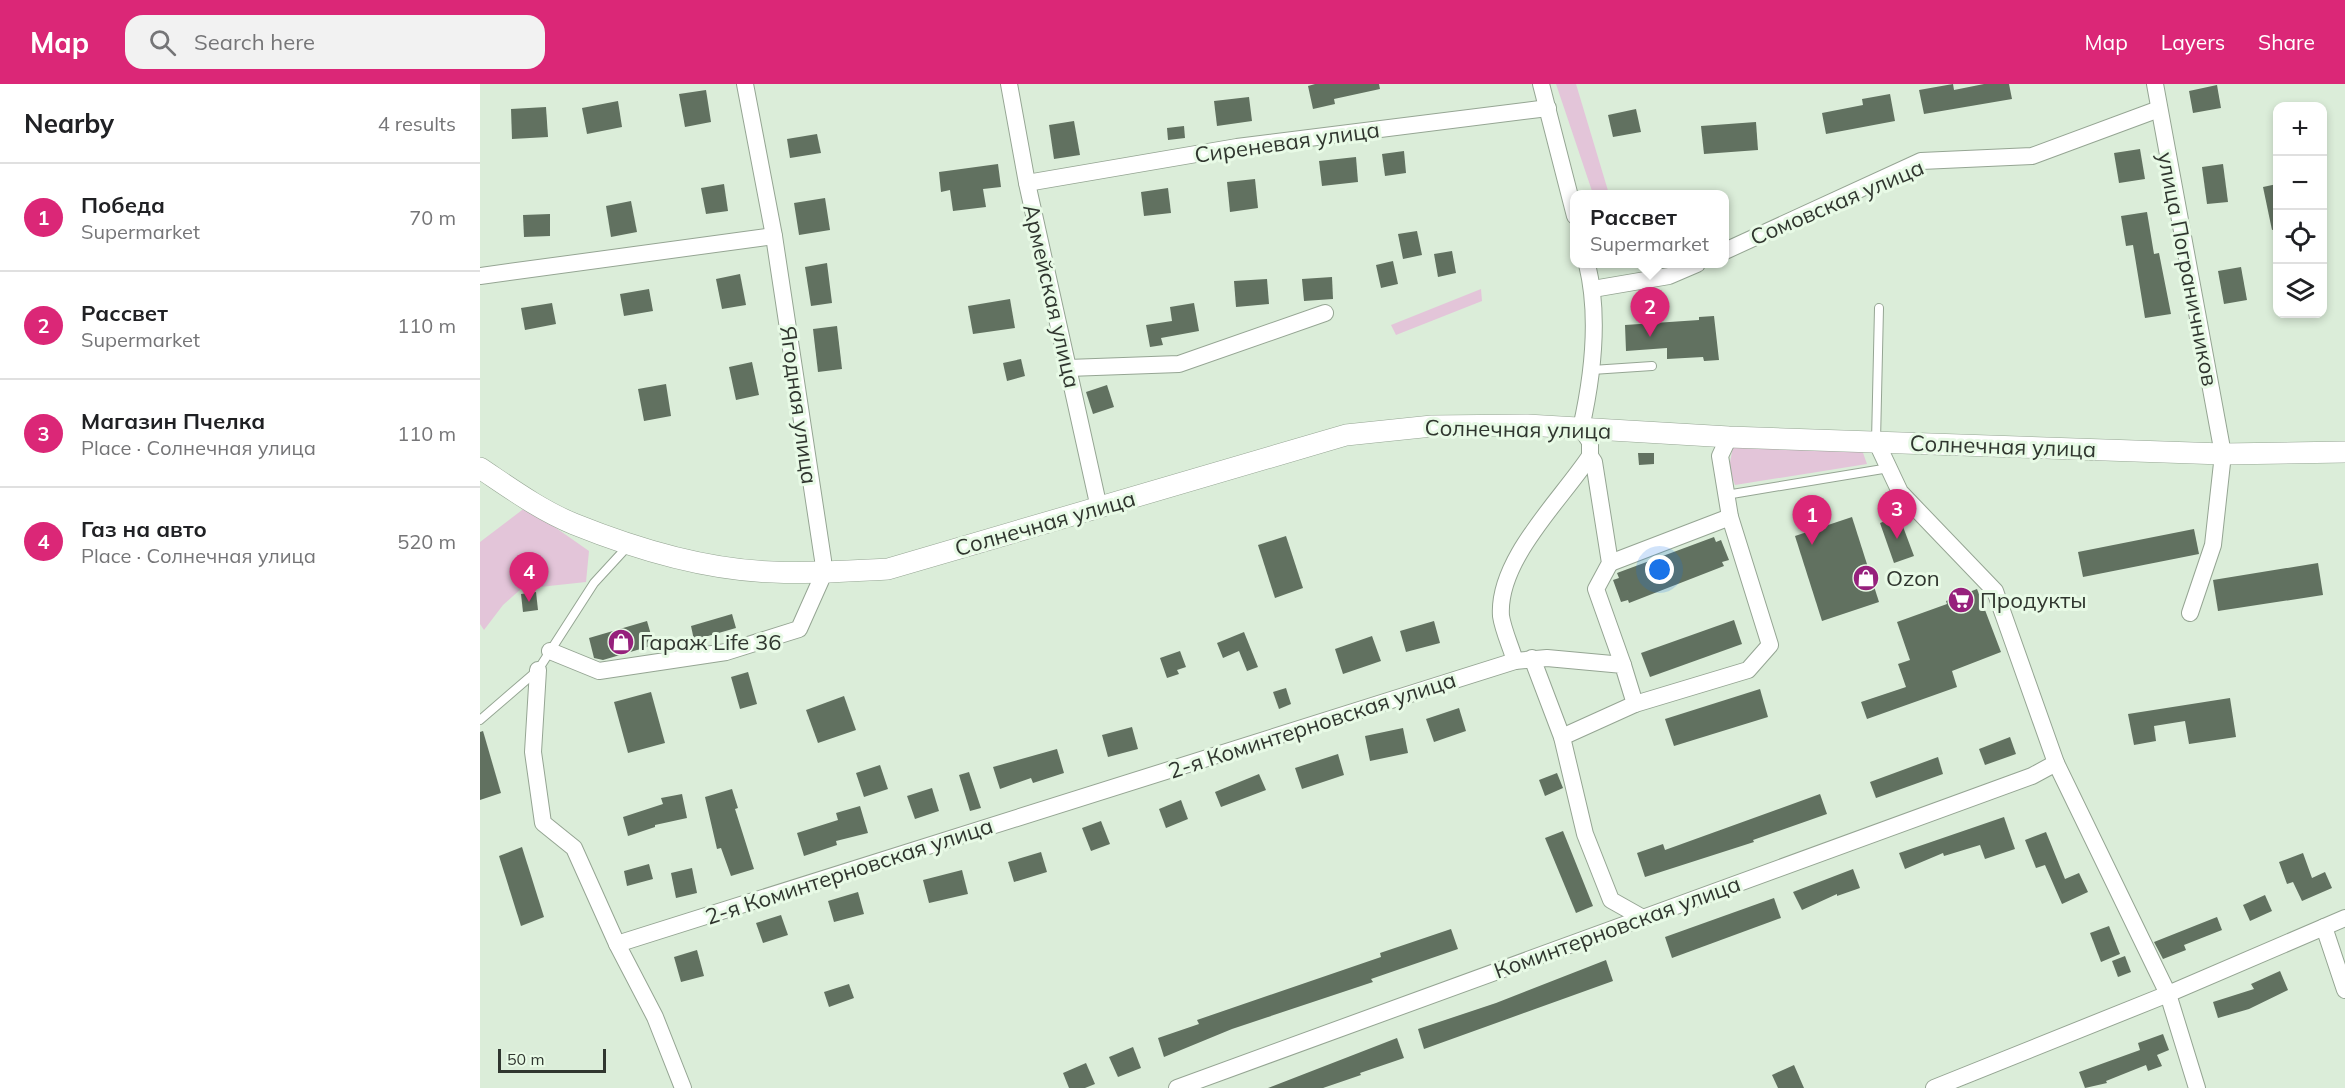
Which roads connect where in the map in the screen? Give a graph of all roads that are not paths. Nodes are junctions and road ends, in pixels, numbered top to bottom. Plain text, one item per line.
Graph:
1 (745, 84) edge
2 (1009, 84) edge
3 (1541, 84) edge
4 (2155, 84) edge
5 (1548, 108) junction
6 (2158, 109) junction
7 (1027, 183) junction
8 (1570, 196) edge
9 (774, 236) junction
10 (1729, 249) edge
11 (1588, 268) edge
12 (1688, 268) edge
13 (480, 276) edge
14 (1593, 289) junction
15 (1879, 308) dead end
16 (1325, 313) dead end
17 (1652, 366) dead end
18 (1068, 368) junction
19 (1592, 370) junction
20 (1581, 428) junction
21 (1729, 437) junction
22 (1876, 441) junction
23 (2345, 452) edge
24 (2223, 454) junction
25 (1590, 456) junction
26 (480, 468) edge
27 (1889, 468) junction
28 (1726, 495) junction
29 (1099, 508) junction
30 (1730, 517) junction
31 (630, 543) junction
32 (1610, 563) junction
33 (824, 573) junction
34 (2190, 613) dead end
35 (550, 651) junction
36 (1532, 658) junction
37 (1515, 661) junction
38 (1623, 665) junction
39 (538, 670) junction
40 (1635, 704) junction
41 (480, 720) edge
42 (1562, 737) junction
43 (2056, 763) junction
44 (1642, 918) junction
45 (2345, 918) edge
46 (2324, 927) junction
47 (617, 944) junction
48 (2345, 990) edge
49 (2168, 994) junction
50 (683, 1088) edge
51 (1177, 1088) edge
52 (1934, 1088) edge
53 (2197, 1088) edge

1 - 9 street, Ягодная улица
2 - 7 street, Армейская улица
3 - 5 street
4 - 6 street, улица Пограничников
5 - 7 street, Сиреневая улица
5 - 8 street
6 - 10 street, Сомовская улица
6 - 24 street, улица Пограничников
7 - 18 street, Армейская улица
9 - 13 street
9 - 33 street, Ягодная улица
11 - 14 street
12 - 14 street
14 - 19 street
15 - 22 lane
16 - 18 street
17 - 19 lane
18 - 29 street, Армейская улица
19 - 20 street
20 - 21 street, Солнечная улица
20 - 25 street
20 - 29 street, Солнечная улица
21 - 22 street, Солнечная улица
21 - 28 street
22 - 24 street, Солнечная улица
22 - 27 street
23 - 24 street, Солнечная улица
24 - 34 street, улица Пограничников
25 - 32 street
25 - 37 street
26 - 31 street, Солнечная улица
27 - 28 lane
27 - 43 street
28 - 30 street
29 - 33 street, Солнечная улица
30 - 32 street
30 - 40 street
31 - 33 street, Солнечная улица
31 - 35 lane
32 - 38 street
33 - 35 street
35 - 39 lane
36 - 37 street, 2-я Коминтерновская улица
36 - 38 street, 2-я Коминтерновская улица
36 - 42 street
37 - 47 street, 2-я Коминтерновская улица
38 - 40 street
39 - 41 lane
39 - 47 street
40 - 42 street
42 - 44 street
43 - 44 street, Коминтерновская улица
43 - 49 street
44 - 51 street, Коминтерновская улица
45 - 46 street
46 - 48 street
46 - 49 street
47 - 50 street
49 - 52 street
49 - 53 street

